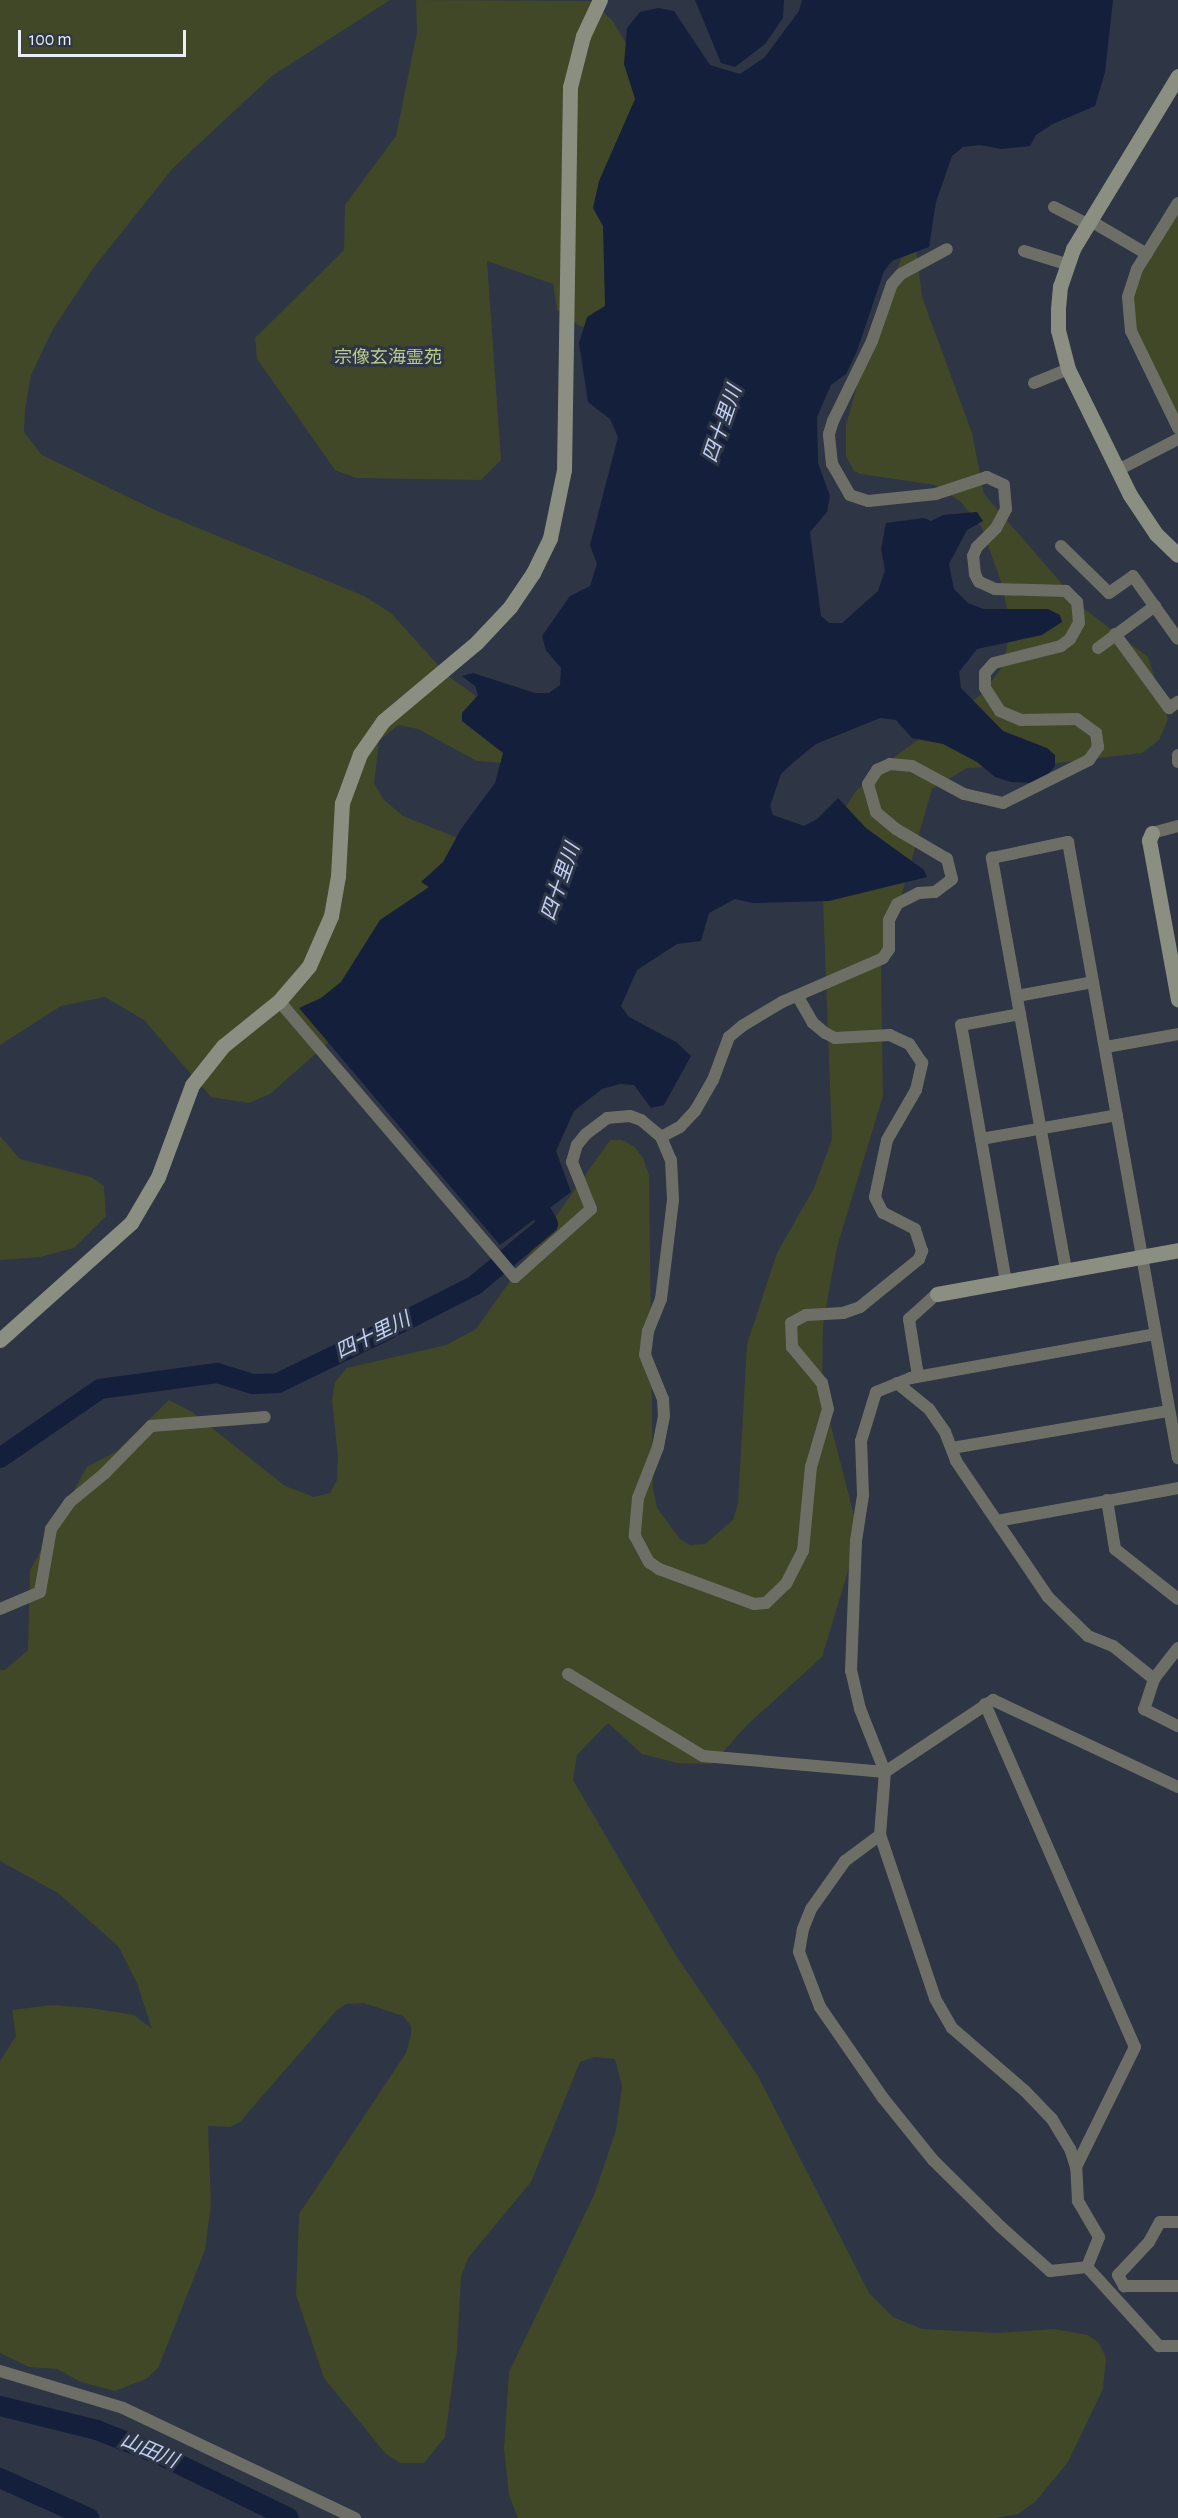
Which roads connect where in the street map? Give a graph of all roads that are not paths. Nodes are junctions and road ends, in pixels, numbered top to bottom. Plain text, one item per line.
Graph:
1 (600, 0) edge
2 (1178, 76) edge
3 (1178, 203) edge
4 (1054, 207) dead end
5 (1088, 222) junction
6 (947, 249) dead end
7 (1024, 251) dead end
8 (1147, 254) junction
9 (1066, 264) junction
10 (1068, 369) junction
11 (1034, 383) dead end
12 (1178, 428) edge
13 (1178, 439) edge
14 (1118, 470) junction
15 (1061, 546) dead end
16 (1178, 555) edge
17 (1155, 606) junction
18 (1115, 634) junction
19 (1178, 639) edge
20 (1098, 648) dead end
21 (1178, 702) edge
22 (1178, 755) edge
23 (1178, 762) edge
24 (1178, 826) edge
25 (1152, 833) joint
26 (1094, 982) junction
27 (1017, 996) junction
28 (798, 997) junction
29 (1178, 999) edge
30 (279, 1001) junction
31 (1020, 1014) junction
32 (1178, 1034) edge
33 (1106, 1047) junction
34 (1117, 1115) junction
35 (1041, 1129) junction
36 (661, 1137) junction
37 (981, 1139) junction
38 (1178, 1250) edge
39 (1142, 1256) junction
40 (1066, 1270) junction
41 (1006, 1282) junction
42 (937, 1294) joint
43 (1155, 1334) junction
44 (0, 1340) edge
45 (918, 1376) junction
46 (897, 1383) junction
47 (1169, 1411) junction
48 (265, 1417) dead end
49 (952, 1448) junction
50 (1177, 1451) edge
51 (1178, 1488) edge
52 (1107, 1500) junction
53 (997, 1521) junction
54 (1178, 1599) edge
55 (0, 1609) edge
56 (1178, 1648) edge
57 (568, 1674) dead end
58 (1154, 1678) junction
59 (985, 1704) junction
60 (1178, 1726) edge
61 (885, 1772) junction
62 (1178, 1787) edge
63 (880, 1835) junction
64 (1076, 2167) junction
65 (1178, 2222) edge
66 (1087, 2267) junction
67 (1178, 2286) edge
68 (1178, 2346) edge
69 (0, 2371) edge
70 (355, 2518) edge

1 - 30 street
2 - 5 street
3 - 8 street
4 - 5 street
5 - 8 street
5 - 9 street
6 - 28 street
7 - 9 street
8 - 12 street
9 - 10 street
10 - 11 street
10 - 14 street
13 - 14 street
14 - 16 street
15 - 17 street
17 - 18 street
17 - 19 street
18 - 20 street
18 - 21 street
22 - 23 street
24 - 25 street
25 - 29 street
26 - 27 street
26 - 27 street
26 - 33 street
27 - 31 street
28 - 36 street
28 - 36 street
30 - 36 street
30 - 44 street
31 - 35 street
31 - 37 street
32 - 33 street
33 - 34 street
34 - 35 street
34 - 39 street
35 - 37 street
35 - 40 street
37 - 41 street
38 - 39 street
39 - 40 street
39 - 43 street
40 - 41 street
41 - 42 street
42 - 45 street
43 - 45 street
43 - 47 street
45 - 46 street
46 - 49 street
46 - 61 street
47 - 49 street
47 - 50 street
48 - 55 street
49 - 53 street
51 - 52 street
52 - 53 street
52 - 54 street
53 - 58 street
56 - 58 street
57 - 61 street
58 - 60 street
59 - 61 street
59 - 62 street
59 - 64 street
61 - 63 street
63 - 64 street
63 - 66 street
64 - 66 street
65 - 67 street
66 - 68 street
69 - 70 street

